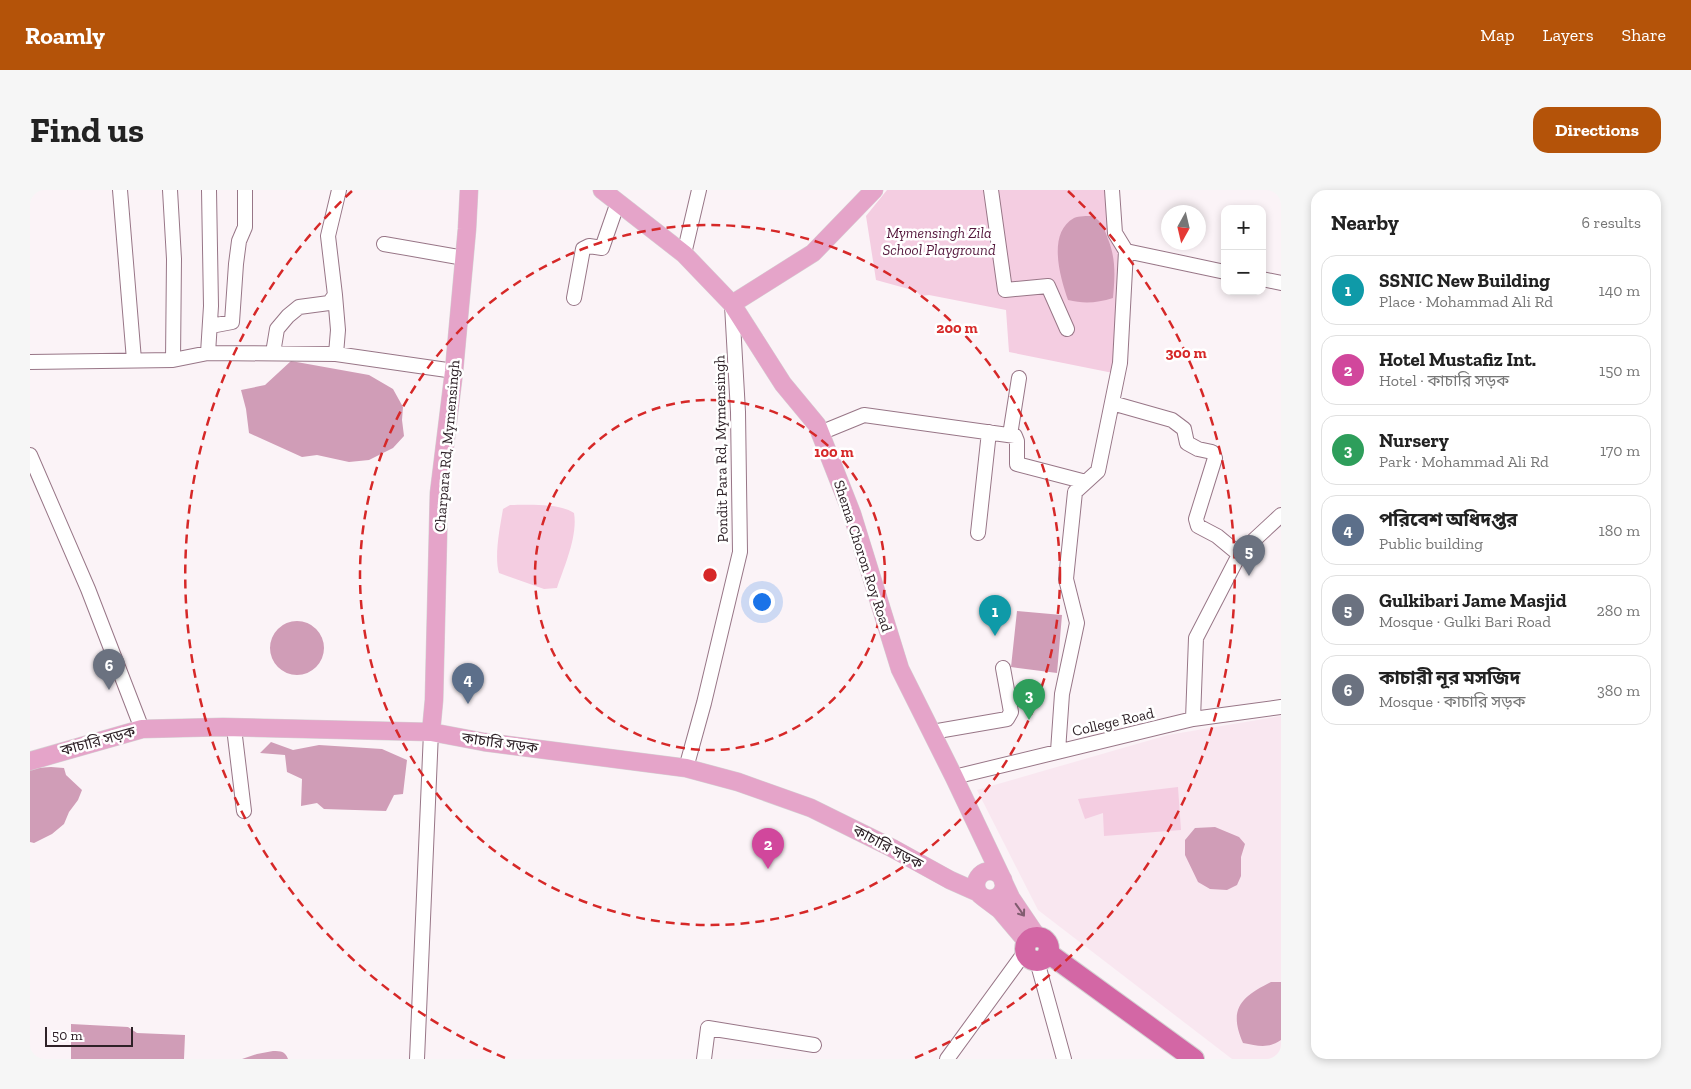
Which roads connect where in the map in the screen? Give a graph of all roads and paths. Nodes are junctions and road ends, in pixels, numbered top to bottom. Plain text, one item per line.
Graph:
1 (120, 190) edge
2 (170, 190) edge
3 (208, 190) edge
4 (245, 190) edge
5 (339, 190) edge
6 (469, 190) edge
7 (602, 190) edge
8 (700, 190) edge
9 (874, 190) edge
10 (991, 190) edge
11 (1112, 190) edge
12 (618, 202) junction
13 (384, 244) dead end
14 (1126, 251) junction
15 (684, 254) junction
16 (464, 258) junction
17 (1221, 271) edge
18 (1266, 280) edge
19 (1281, 283) edge
20 (335, 295) junction
21 (574, 298) dead end
22 (732, 304) junction
23 (211, 326) junction
24 (1067, 329) dead end
25 (208, 352) junction
26 (273, 352) junction
27 (336, 354) junction
28 (134, 360) junction
29 (173, 360) junction
30 (30, 362) edge
31 (454, 371) junction
32 (1019, 378) dead end
33 (1112, 403) junction
34 (820, 432) junction
35 (989, 432) junction
36 (1010, 435) junction
37 (30, 455) edge
38 (1086, 482) junction
39 (1281, 515) edge
40 (978, 532) dead end
41 (1240, 555) junction
42 (1003, 668) dead end
43 (1281, 707) edge
44 (1193, 719) junction
45 (234, 728) junction
46 (142, 729) junction
47 (430, 732) junction
48 (932, 732) junction
49 (1058, 751) junction
50 (30, 761) edge
51 (686, 768) junction
52 (954, 777) junction
53 (244, 811) dead end
54 (985, 842) junction
55 (1002, 879) junction
56 (981, 885) junction
57 (1035, 949) junction
58 (814, 1046) dead end
59 (417, 1059) edge
60 (704, 1059) edge
61 (947, 1059) edge
62 (1064, 1059) edge
63 (1194, 1059) edge

1 - 28 street
2 - 29 street
3 - 23 street
4 - 23 street
5 - 20 street
6 - 16 main road, Charpara Rd, Mymensingh
7 - 12 main road, Shema Choron Roy Road
8 - 15 street
9 - 22 main road
10 - 24 street
11 - 14 street
12 - 15 main road, Shema Choron Roy Road
12 - 21 street
13 - 16 street
14 - 17 street
14 - 33 street
15 - 22 main road, Shema Choron Roy Road
16 - 31 main road, Charpara Rd, Mymensingh
18 - 19 street
20 - 26 street
20 - 27 street
22 - 34 main road, Shema Choron Roy Road
22 - 51 street, Pondit Para Rd, Mymensingh
23 - 25 street
25 - 26 street
25 - 29 street
26 - 27 street
27 - 31 street
28 - 29 street
28 - 30 street
31 - 47 main road, Charpara Rd, Mymensingh
32 - 36 street
33 - 38 street
33 - 41 street
34 - 35 street
34 - 48 main road, Shema Choron Roy Road
35 - 36 street
35 - 40 street
36 - 38 street
37 - 46 street
38 - 49 street
39 - 41 street
41 - 44 street
42 - 48 street
43 - 44 street, College Road
44 - 49 street, College Road
45 - 46 main road, কাচারি সড়ক
45 - 47 main road, কাচারি সড়ক
45 - 53 street
46 - 50 main road, কাচারি সড়ক
47 - 51 main road, কাচারি সড়ক
47 - 59 street
48 - 52 main road, Shema Choron Roy Road
49 - 52 street, College Road
51 - 56 main road, কাচারি সড়ক
52 - 54 main road, Shema Choron Roy Road
54 - 55 main road, Shema Choron Roy Road
54 - 56 main road, Shema Choron Roy Road
55 - 56 main road
55 - 56 main road
55 -> 57 main road
56 - 57 main road, কাচারি সড়ক
57 - 61 street
57 - 62 street
57 - 63 highway
58 - 60 street

